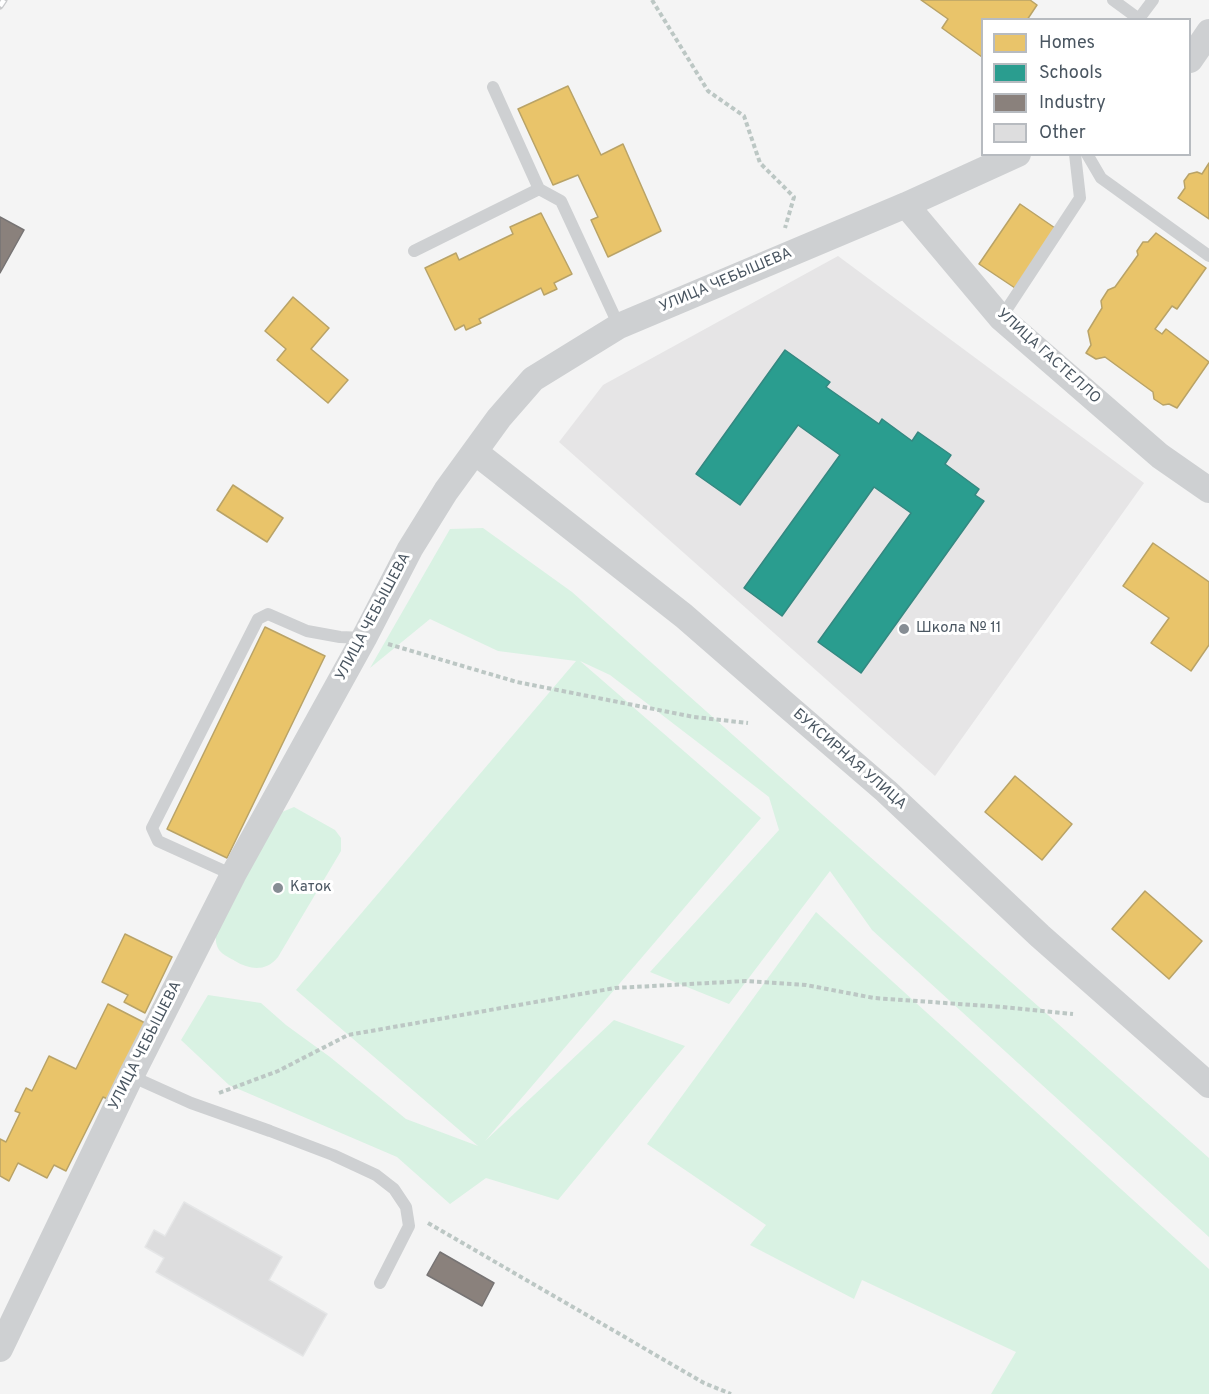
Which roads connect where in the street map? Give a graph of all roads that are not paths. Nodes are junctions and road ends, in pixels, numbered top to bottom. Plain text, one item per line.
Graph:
1 (1113, 0) edge
2 (1153, 0) edge
3 (1137, 18) edge
4 (1139, 18) edge
5 (1209, 32) edge
6 (1191, 59) edge
7 (493, 87) dead end
8 (1014, 156) edge
9 (1075, 156) edge
10 (1088, 156) edge
11 (539, 189) junction
12 (906, 205) junction
13 (414, 251) dead end
14 (1209, 256) edge
15 (1001, 318) junction
16 (619, 326) junction
17 (475, 452) junction
18 (1209, 490) edge
19 (364, 638) junction
20 (233, 875) junction
21 (131, 1076) junction
22 (1209, 1085) edge
23 (380, 1283) dead end
24 (0, 1349) edge

1 - 3 lane
2 - 4 lane
5 - 6 street
7 - 11 lane
8 - 12 street, УЛИЦА ЧЕБЫШЕВА
9 - 15 lane
10 - 14 lane
11 - 13 lane
11 - 16 lane
12 - 15 street, УЛИЦА ГАСТЕЛЛО
12 - 16 street, УЛИЦА ЧЕБЫШЕВА
15 - 18 street, УЛИЦА ГАСТЕЛЛО
16 - 17 street, УЛИЦА ЧЕБЫШЕВА
17 - 19 street, УЛИЦА ЧЕБЫШЕВА
17 - 22 street, БУКСИРНАЯ УЛИЦА
19 - 20 street, УЛИЦА ЧЕБЫШЕВА
19 - 20 lane
20 - 21 street, УЛИЦА ЧЕБЫШЕВА
21 - 23 lane
21 - 24 street, УЛИЦА ЧЕБЫШЕВА

